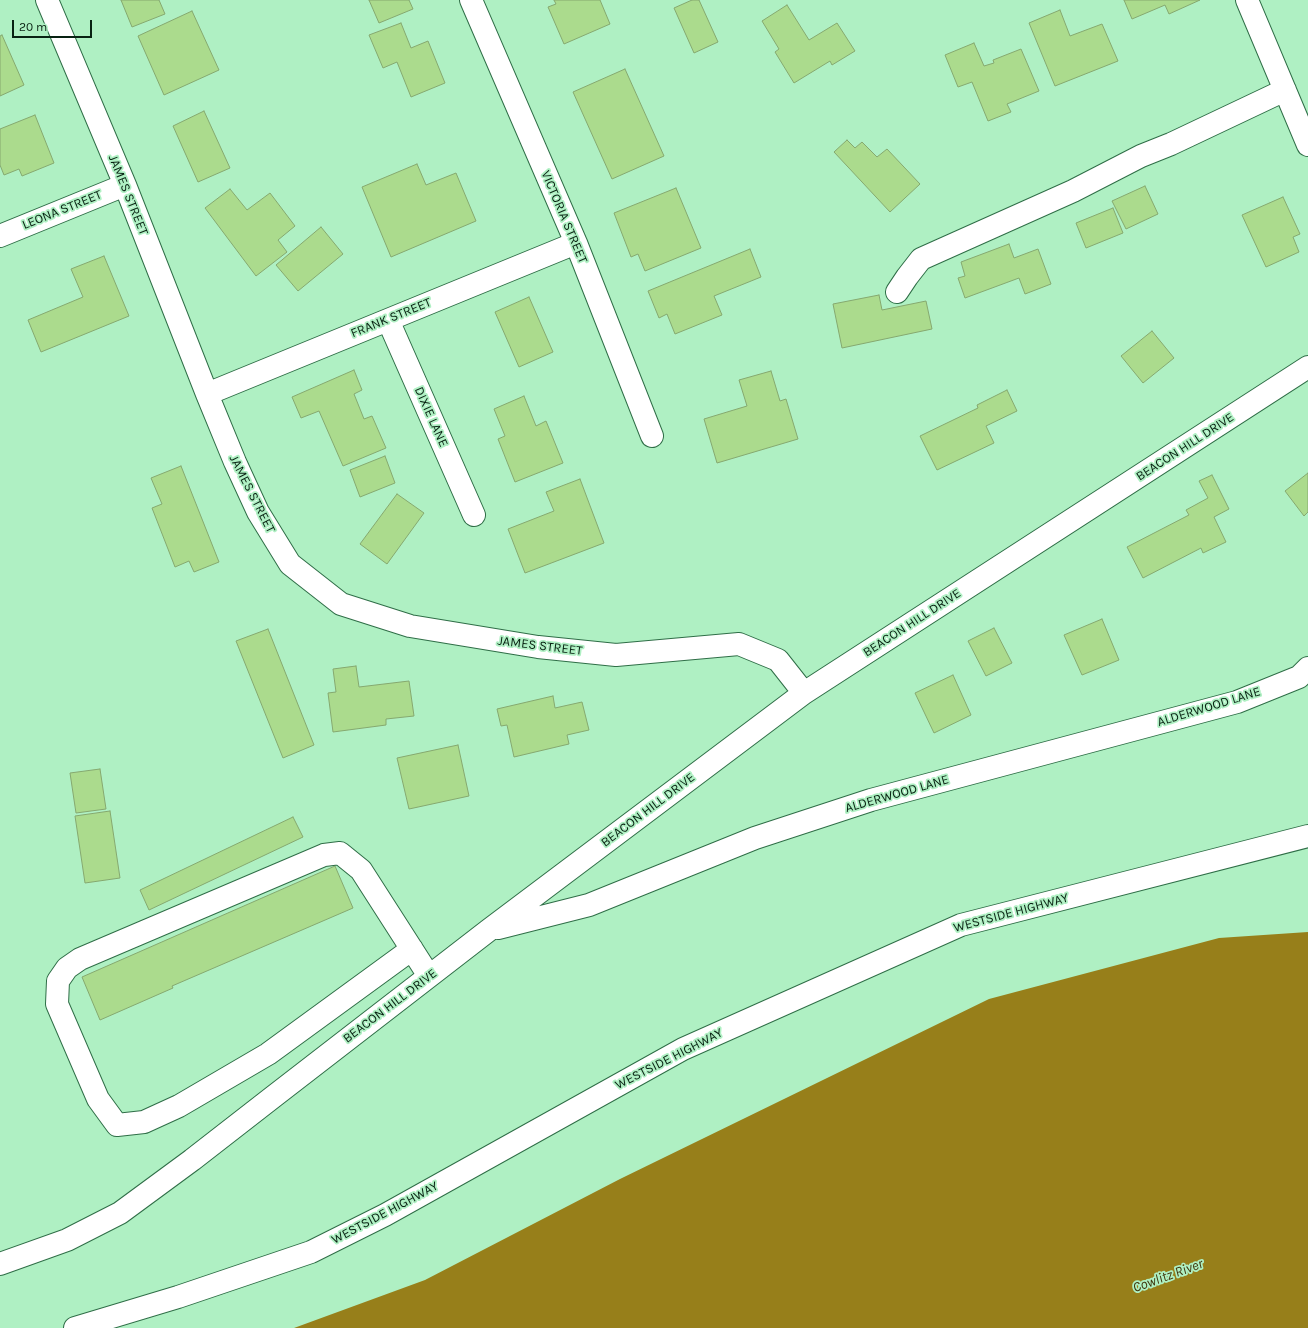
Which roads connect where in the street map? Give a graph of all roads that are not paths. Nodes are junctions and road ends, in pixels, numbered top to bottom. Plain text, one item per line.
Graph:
1 (47, 0) edge
2 (471, 0) edge
3 (1247, 0) edge
4 (1285, 90) junction
5 (1308, 145) edge
6 (125, 185) junction
7 (0, 236) edge
8 (576, 243) junction
9 (897, 292) dead end
10 (388, 320) junction
11 (1308, 368) edge
12 (207, 394) junction
13 (652, 436) dead end
14 (474, 515) dead end
15 (1308, 668) edge
16 (804, 693) junction
17 (1308, 836) edge
18 (489, 930) junction
19 (412, 949) junction
20 (429, 976) junction
21 (0, 1264) edge
22 (75, 1328) edge

1 - 6 street, JAMES STREET
2 - 8 street, VICTORIA STREET
3 - 4 street
4 - 5 street
4 - 9 street
6 - 7 street, LEONA STREET
6 - 12 street, JAMES STREET
8 - 10 street, FRANK STREET
8 - 13 street, VICTORIA STREET
10 - 12 street, FRANK STREET
10 - 14 street, DIXIE LANE
11 - 16 street, BEACON HILL DRIVE
12 - 16 street, JAMES STREET
15 - 18 street, ALDERWOOD LANE
16 - 18 street, BEACON HILL DRIVE
17 - 22 street, WESTSIDE HIGHWAY
18 - 20 street, BEACON HILL DRIVE
19 - 19 street
19 - 20 street
20 - 21 street, BEACON HILL DRIVE

